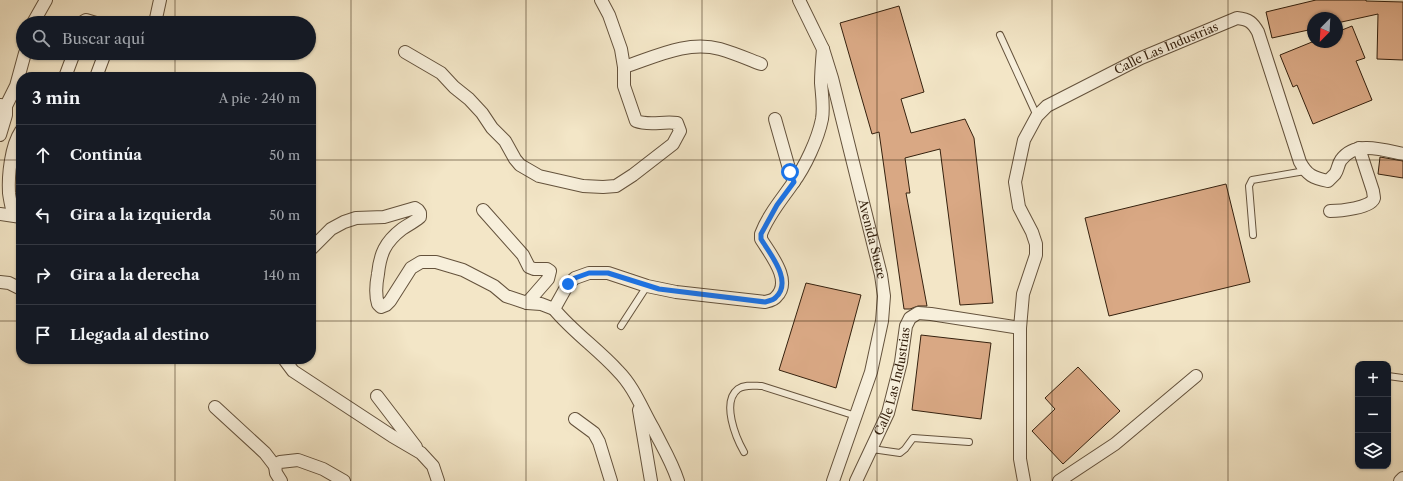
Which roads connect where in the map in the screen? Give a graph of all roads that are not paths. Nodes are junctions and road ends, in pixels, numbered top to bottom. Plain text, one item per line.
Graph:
1 (46, 0) edge
2 (160, 0) edge
3 (601, 0) edge
4 (798, 0) edge
5 (37, 16) edge
6 (157, 16) edge
7 (1000, 35) dead end
8 (823, 49) junction
9 (405, 52) dead end
10 (23, 60) edge
11 (71, 60) edge
12 (102, 60) edge
13 (761, 64) dead end
14 (624, 67) junction
15 (20, 72) edge
16 (67, 72) edge
17 (98, 72) edge
18 (16, 86) edge
19 (3, 105) edge
20 (1037, 116) junction
21 (775, 119) dead end
22 (0, 134) edge
23 (16, 138) edge
24 (1359, 148) junction
25 (1403, 154) edge
26 (1305, 171) junction
27 (794, 182) junction
28 (0, 204) edge
29 (483, 210) dead end
30 (1330, 211) dead end
31 (0, 214) edge
32 (15, 215) edge
33 (1253, 234) dead end
34 (316, 244) edge
35 (0, 282) edge
36 (16, 286) edge
37 (647, 286) junction
38 (527, 303) junction
39 (554, 309) junction
40 (621, 326) dead end
41 (1020, 328) junction
42 (288, 364) edge
43 (1196, 376) dead end
44 (1391, 376) edge
45 (1403, 378) edge
46 (377, 396) dead end
47 (637, 397) junction
48 (215, 407) dead end
49 (856, 416) junction
50 (575, 419) dead end
51 (969, 442) dead end
52 (872, 449) junction
53 (744, 452) dead end
54 (420, 453) junction
55 (275, 466) junction
56 (1403, 478) edge
57 (281, 481) edge
58 (344, 481) edge
59 (438, 481) edge
60 (612, 481) edge
61 (651, 481) edge
62 (678, 481) edge
63 (833, 481) edge
64 (856, 481) edge
65 (1024, 481) edge
66 (1059, 481) edge
67 (1400, 481) edge

1 - 5 street
2 - 6 street
3 - 14 street
4 - 8 street, Avenida Sucre
7 - 20 lane
8 - 27 street
8 - 49 street, Avenida Sucre
9 - 14 street
10 - 15 street
11 - 16 street
12 - 17 street
13 - 14 street
18 - 19 street
19 - 22 street
20 - 26 street, Calle Las Industrias
20 - 41 street, Calle Las Industrias
21 - 27 street
23 - 32 street
24 - 25 street
24 - 26 street
24 - 30 street
26 - 33 lane
27 - 37 street
28 - 32 street
29 - 38 street
31 - 32 street
34 - 38 street
35 - 36 street
37 - 39 street
37 - 40 lane
38 - 39 street
39 - 47 street
41 - 52 street, Calle Las Industrias
41 - 65 street, Calle Las Industrias
42 - 54 street
43 - 66 street
44 - 45 lane
46 - 54 street
47 - 61 street
47 - 62 street
48 - 55 street
49 - 53 lane
49 - 63 street, Avenida Sucre
50 - 60 street
51 - 52 lane
52 - 64 street, Calle Las Industrias
54 - 59 street
55 - 57 street
55 - 58 street
56 - 67 street

